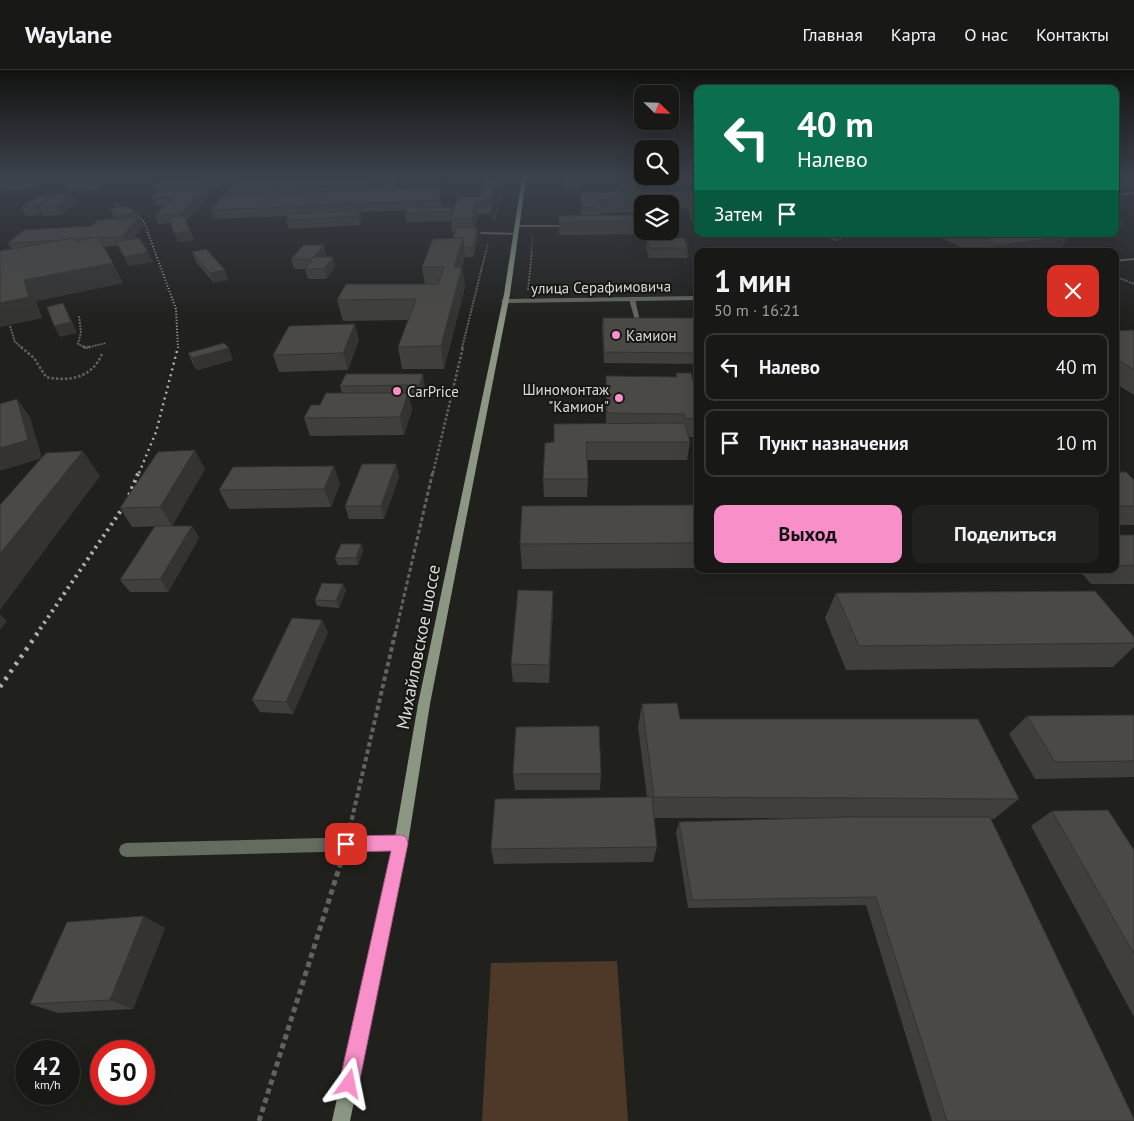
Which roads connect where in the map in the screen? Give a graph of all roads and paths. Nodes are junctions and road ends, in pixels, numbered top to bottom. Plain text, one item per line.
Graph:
1 (517, 227) edge
2 (481, 233) dead end
3 (516, 234) junction
4 (1134, 259) edge
5 (1119, 261) edge
6 (1119, 278) edge
7 (1134, 284) edge
8 (476, 293) dead end
9 (694, 298) edge
10 (632, 299) junction
11 (504, 301) junction
12 (78, 316) dead end
13 (638, 320) edge
14 (10, 326) dead end
15 (106, 344) dead end
16 (102, 354) dead end
17 (401, 843) junction
18 (346, 844) junction
19 (126, 850) dead end
20 (259, 1121) edge
21 (341, 1121) edge

1 - 3 main road, Михайловское шоссе
2 - 3 street
3 - 11 main road, Михайловское шоссе
4 - 5 street
6 - 7 path
8 - 18 path
9 - 10 street, улица Серафимовича
10 - 11 street, улица Серафимовича
10 - 13 street
11 - 17 main road, Михайловское шоссе
12 - 15 path
14 - 16 path
17 - 18 street
17 - 21 main road, Михайловское шоссе
18 - 19 street
18 - 20 path

